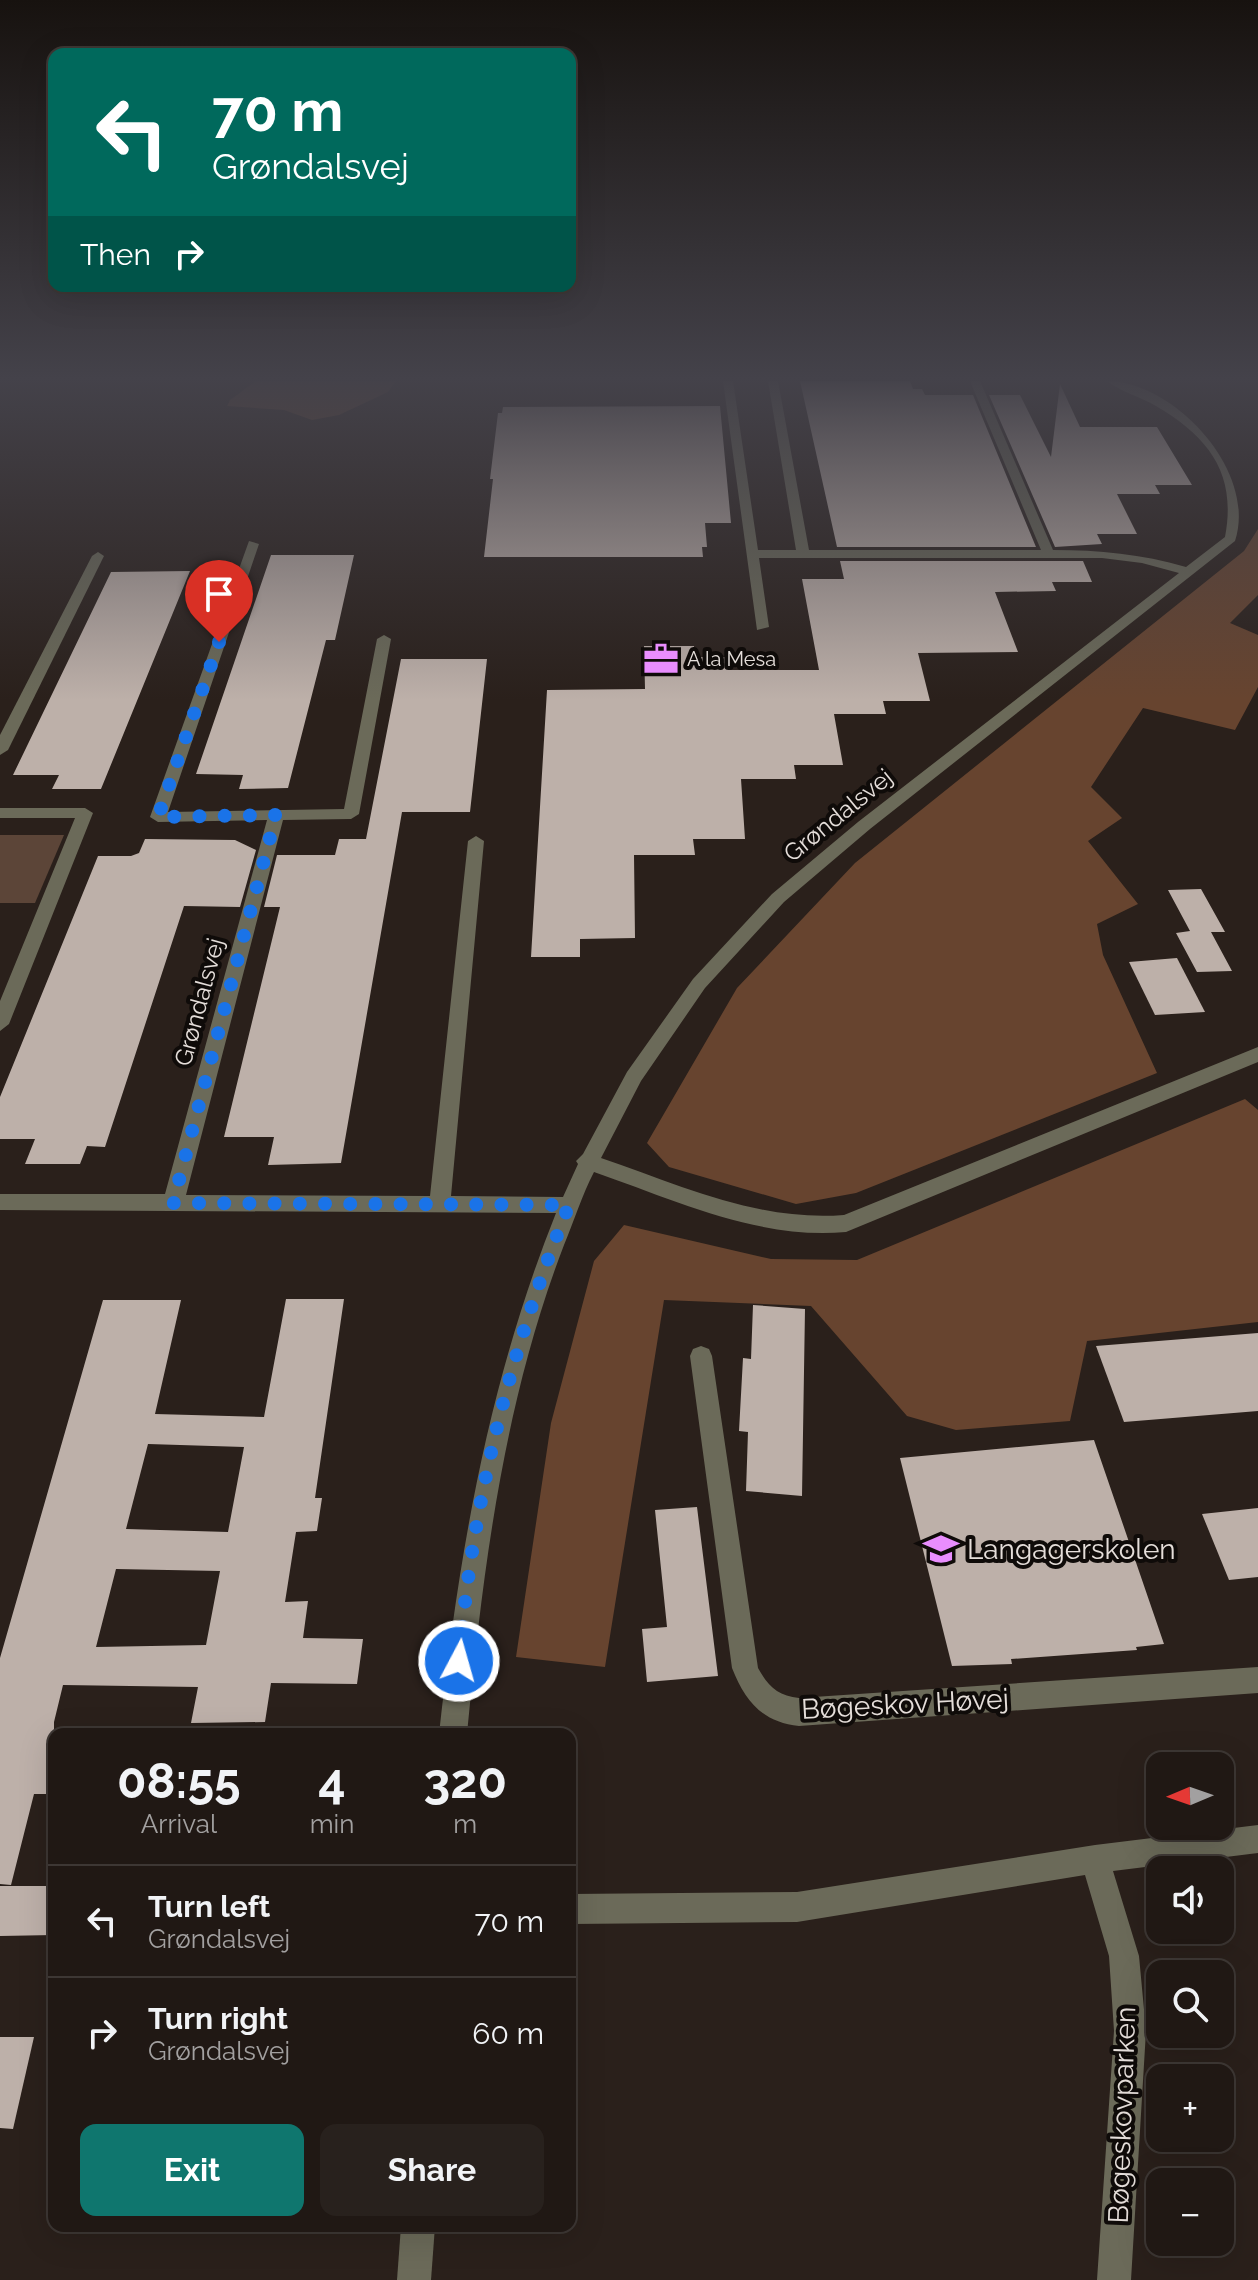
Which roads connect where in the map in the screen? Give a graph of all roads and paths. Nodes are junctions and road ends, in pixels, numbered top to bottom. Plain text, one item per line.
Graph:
1 (742, 487) edge
2 (791, 487) edge
3 (1020, 487) edge
4 (1245, 487) edge
5 (253, 544) dead end
6 (1048, 553) junction
7 (751, 554) junction
8 (803, 554) junction
9 (98, 556) dead end
10 (1189, 572) junction
11 (762, 627) dead end
12 (384, 639) dead end
13 (0, 750) edge
14 (0, 813) edge
15 (276, 815) junction
16 (476, 841) dead end
17 (0, 1024) edge
18 (1258, 1054) edge
19 (586, 1161) junction
20 (0, 1202) edge
21 (173, 1203) junction
22 (440, 1204) junction
23 (569, 1205) junction
24 (701, 1356) dead end
25 (1258, 1680) edge
26 (453, 1728) edge
27 (1258, 1839) edge
28 (1095, 1859) junction
29 (576, 1909) edge
30 (418, 2232) edge
31 (414, 2280) edge
32 (1114, 2280) edge

1 - 7 street
2 - 8 street
3 - 6 street
4 - 10 street, Grøndalsvej
5 - 15 street
6 - 8 street
6 - 10 street
7 - 8 street
7 - 11 street
9 - 13 street
10 - 19 street, Grøndalsvej
12 - 15 street
14 - 17 street
15 - 21 street, Grøndalsvej
16 - 22 street
18 - 19 street
19 - 23 street, Grøndalsvej
20 - 21 street
21 - 22 street
22 - 23 street
23 - 26 street, Grøndalsvej
24 - 25 street, Bøgeskov Høvej
27 - 28 street
28 - 29 street
28 - 32 street, Bøgeskovparken
30 - 31 street

